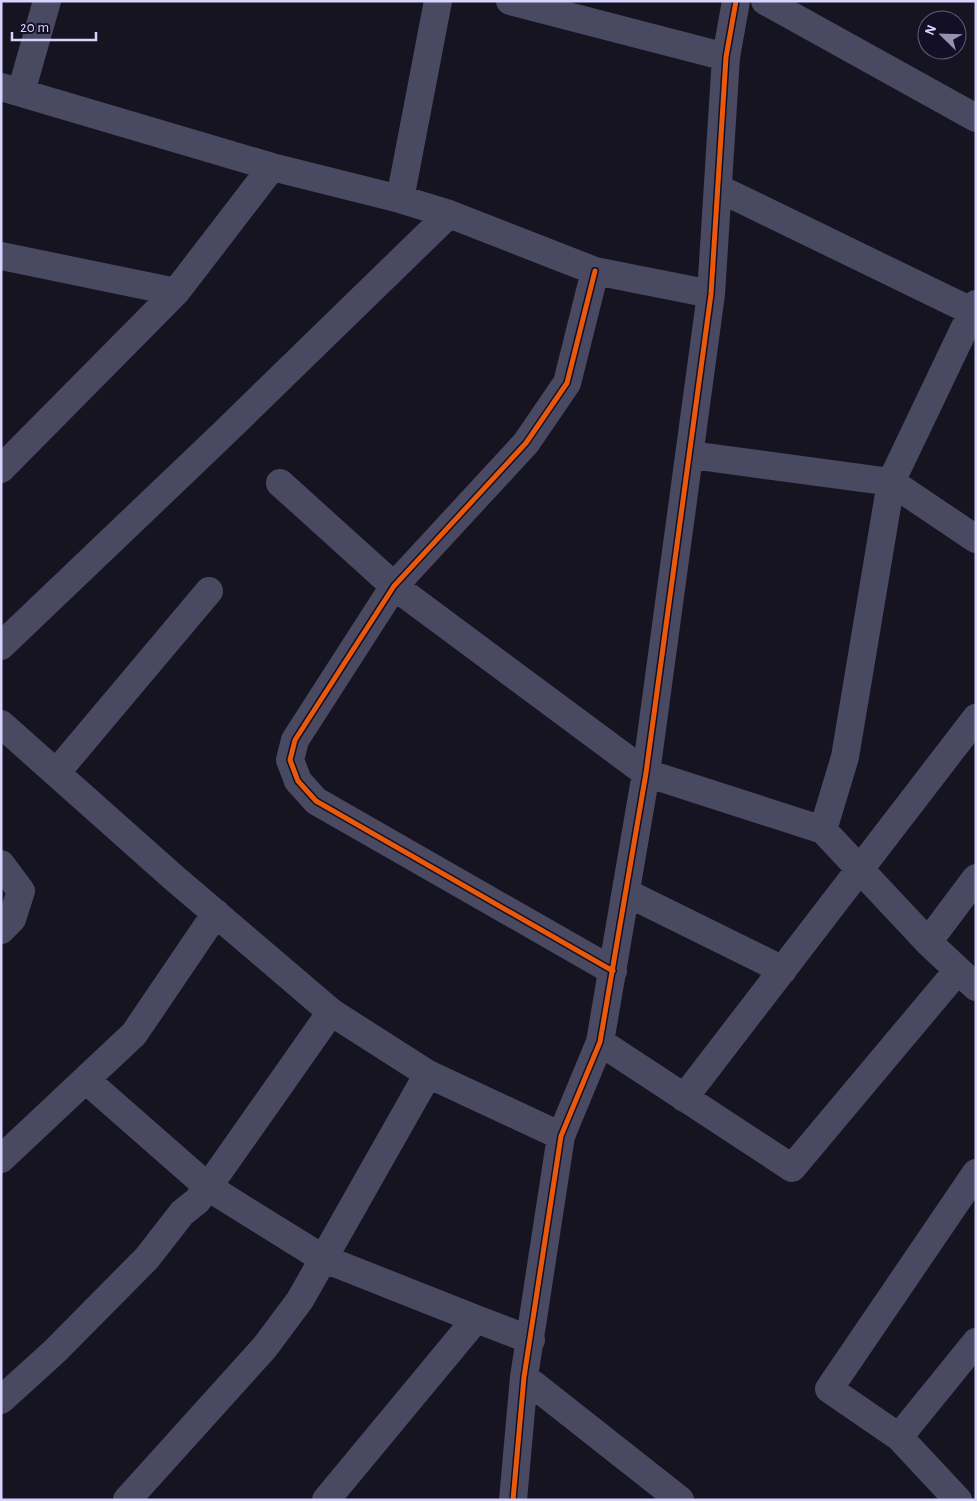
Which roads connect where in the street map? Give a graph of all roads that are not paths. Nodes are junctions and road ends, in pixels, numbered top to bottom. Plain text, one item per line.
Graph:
1 (47, 1) edge
2 (438, 1) edge
3 (510, 1) edge
4 (736, 1) edge
5 (765, 1) edge
6 (726, 58) junction
7 (11, 90) edge
8 (976, 118) edge
9 (272, 167) junction
10 (718, 188) junction
11 (400, 199) junction
12 (449, 214) junction
13 (1, 256) edge
14 (595, 271) junction
15 (176, 292) junction
16 (711, 294) junction
17 (974, 308) edge
18 (691, 455) junction
19 (1, 469) edge
20 (892, 482) junction
21 (280, 483) dead end
22 (976, 540) edge
23 (394, 586) junction
24 (209, 591) dead end
25 (1, 646) edge
26 (976, 718) edge
27 (1, 724) edge
28 (56, 773) junction
29 (646, 773) junction
30 (823, 830) junction
31 (1, 864) edge
32 (861, 870) junction
33 (976, 878) edge
34 (627, 893) junction
35 (216, 913) junction
36 (1, 930) edge
37 (928, 942) junction
38 (783, 970) junction
39 (613, 971) junction
40 (967, 979) edge
41 (331, 1012) junction
42 (600, 1042) junction
43 (428, 1074) junction
44 (86, 1080) junction
45 (684, 1098) junction
46 (561, 1136) junction
47 (1, 1159) edge
48 (976, 1173) edge
49 (208, 1187) junction
50 (322, 1258) junction
51 (476, 1319) junction
52 (531, 1340) junction
53 (976, 1342) edge
54 (524, 1377) junction
55 (1, 1400) edge
56 (899, 1438) junction
57 (127, 1500) edge
58 (326, 1500) edge
59 (513, 1500) edge
60 (680, 1500) edge
61 (958, 1500) edge

1 - 7 street
2 - 11 street
3 - 6 street
4 - 6 street
5 - 8 street
6 - 10 street
7 - 9 street
9 - 11 street
9 - 15 street
10 - 16 street
10 - 17 street
11 - 12 street
12 - 14 street
12 - 25 street
13 - 15 street
14 - 16 street
14 - 23 street
15 - 19 street
16 - 18 street
17 - 20 street
18 - 20 street
18 - 29 street
20 - 22 street
20 - 30 street
21 - 23 street
23 - 29 street
23 - 39 street
24 - 28 street
26 - 32 street
27 - 28 street
28 - 35 street
29 - 30 street
29 - 34 street
30 - 32 street
31 - 36 street
32 - 37 street
32 - 38 street
33 - 37 street
34 - 38 street
34 - 39 street
35 - 41 street
35 - 44 street
37 - 40 street
38 - 45 street
39 - 42 street
40 - 45 street
41 - 43 street
41 - 49 street
42 - 45 street
42 - 46 street
43 - 46 street
43 - 50 street
44 - 47 street
44 - 49 street
46 - 52 street
48 - 56 street
49 - 50 street
49 - 55 street
50 - 51 street
50 - 57 street
51 - 52 street
51 - 58 street
52 - 54 street
53 - 56 street
54 - 59 street
54 - 60 street
56 - 61 street

